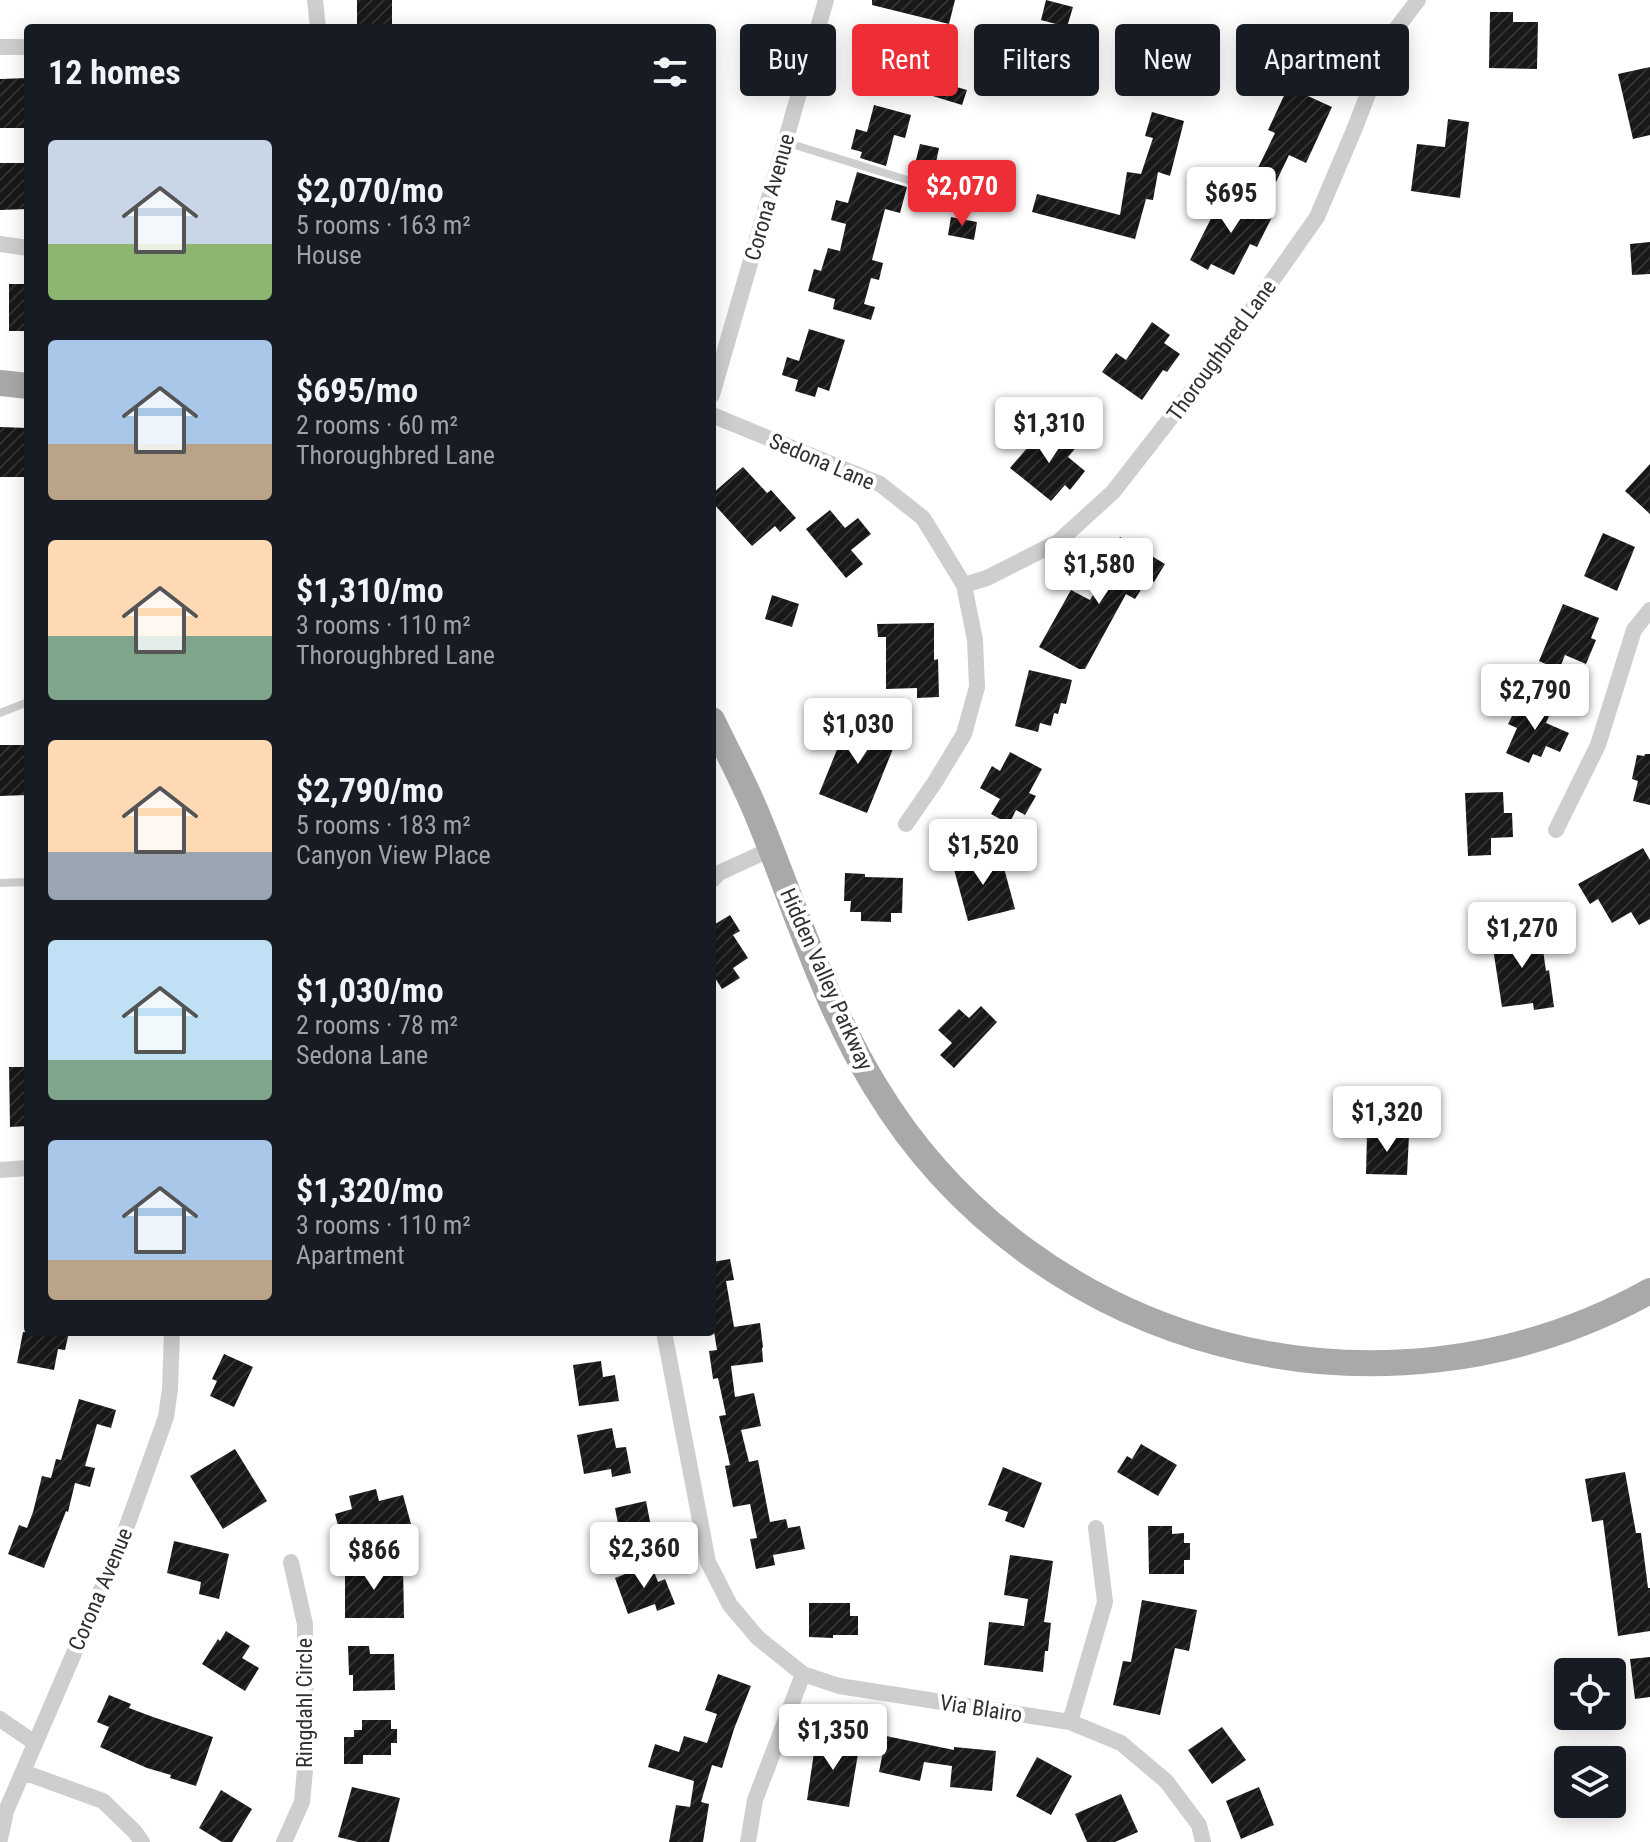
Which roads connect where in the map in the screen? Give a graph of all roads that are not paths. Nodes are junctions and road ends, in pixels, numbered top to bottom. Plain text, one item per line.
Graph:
1 (315, 0) edge
2 (826, 0) edge
3 (1418, 0) edge
4 (318, 24) edge
5 (0, 47) edge
6 (24, 47) edge
7 (785, 142) junction
8 (988, 205) dead end
9 (0, 244) edge
10 (24, 247) edge
11 (716, 381) edge
12 (0, 383) edge
13 (24, 386) edge
14 (716, 417) edge
15 (964, 585) junction
16 (1650, 610) edge
17 (24, 704) edge
18 (0, 713) edge
19 (716, 728) edge
20 (906, 824) dead end
21 (1556, 830) dead end
22 (771, 849) junction
23 (716, 876) edge
24 (24, 882) edge
25 (0, 883) edge
26 (24, 1168) edge
27 (0, 1170) edge
28 (1650, 1291) edge
29 (172, 1336) edge
30 (665, 1336) edge
31 (1096, 1528) dead end
32 (291, 1562) dead end
33 (803, 1674) junction
34 (0, 1719) edge
35 (1070, 1722) junction
36 (35, 1743) junction
37 (23, 1772) junction
38 (3, 1810) edge
39 (0, 1839) edge
40 (142, 1842) edge
41 (284, 1842) edge
42 (748, 1842) edge
43 (1203, 1842) edge

1 - 4 street
2 - 7 street, Corona Avenue
3 - 15 street, Thoroughbred Lane
5 - 6 street
7 - 8 lane
7 - 11 street, Corona Avenue
9 - 10 street
12 - 13 main road
14 - 15 street, Sedona Lane
15 - 20 street, Sedona Lane
16 - 21 street
17 - 18 lane
19 - 22 main road, Hidden Valley Parkway
22 - 23 street
22 - 28 main road, Hidden Valley Parkway
24 - 25 lane
26 - 27 street
29 - 36 street, Corona Avenue
30 - 33 street, Via Blairo
31 - 35 street
32 - 41 street, Ringdahl Circle
33 - 35 street, Via Blairo
33 - 42 street
34 - 36 street
35 - 43 street, Via Blairo
36 - 37 street, Corona Avenue
37 - 38 street, Corona Avenue
37 - 40 street
38 - 39 street, Corona Avenue

